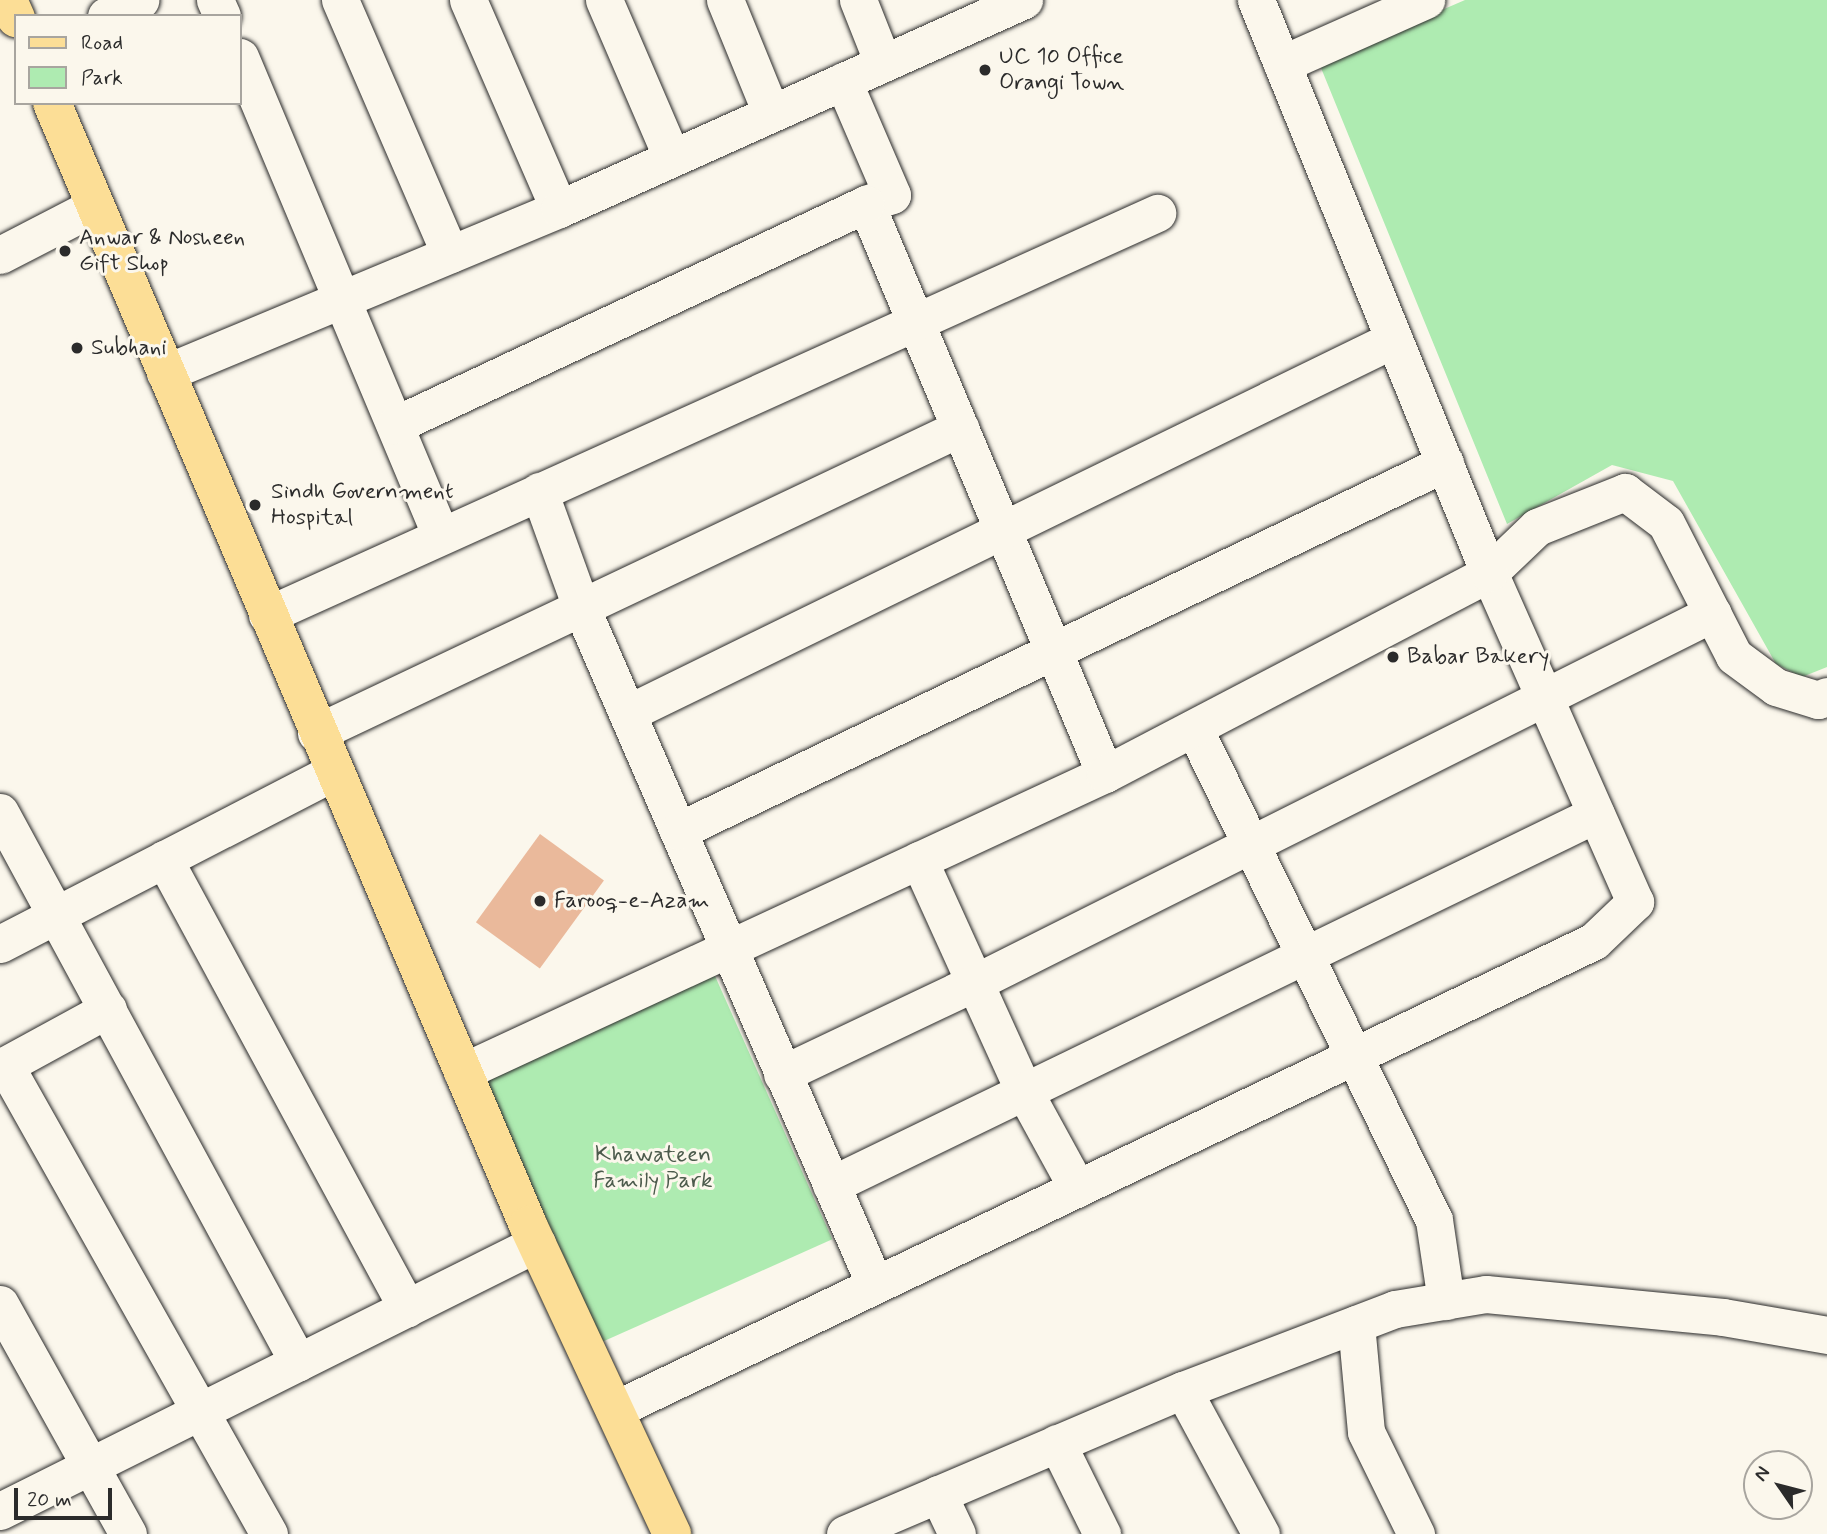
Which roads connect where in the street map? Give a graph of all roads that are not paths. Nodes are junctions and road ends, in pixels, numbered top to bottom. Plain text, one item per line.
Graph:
1 (140, 0) edge
2 (340, 0) edge
3 (468, 0) edge
4 (604, 0) edge
5 (725, 0) edge
6 (858, 0) edge
7 (1024, 0) edge
8 (1256, 0) edge
9 (1419, 1) edge
10 (982, 9) edge
11 (110, 14) edge
12 (242, 62) edge
13 (883, 63) junction
14 (1282, 64) junction
15 (843, 81) junction
16 (53, 105) edge
17 (771, 113) junction
18 (672, 158) junction
19 (866, 204) junction
20 (95, 206) junction
21 (559, 209) junction
22 (1157, 213) dead end
23 (450, 254) junction
24 (0, 255) edge
25 (344, 299) junction
26 (915, 320) junction
27 (1394, 339) junction
28 (165, 373) junction
29 (396, 425) junction
30 (960, 428) junction
31 (1445, 463) junction
32 (539, 491) junction
33 (1003, 530) junction
34 (441, 536) junction
35 (1489, 573) junction
36 (582, 607) junction
37 (1713, 614) junction
38 (267, 615) junction
39 (1054, 651) junction
40 (1827, 696) edge
41 (1545, 698) junction
42 (630, 712) junction
43 (1194, 728) junction
44 (316, 733) junction
45 (333, 772) junction
46 (1105, 774) junction
47 (0, 812) edge
48 (1596, 814) junction
49 (678, 831) junction
50 (1251, 845) junction
51 (164, 859) junction
52 (919, 860) junction
53 (57, 915) junction
54 (0, 944) edge
55 (727, 949) junction
56 (1304, 955) junction
57 (974, 984) junction
58 (108, 1009) junction
59 (1354, 1056) junction
60 (3, 1067) edge
61 (462, 1072) junction
62 (782, 1074) junction
63 (1024, 1091) junction
64 (831, 1185) junction
65 (1077, 1188) junction
66 (537, 1243) junction
67 (875, 1285) junction
68 (1446, 1301) junction
69 (0, 1304) edge
70 (407, 1308) junction
71 (1356, 1324) junction
72 (1827, 1335) edge
73 (299, 1362) junction
74 (1183, 1390) junction
75 (199, 1409) junction
76 (614, 1410) junction
77 (1057, 1443) junction
78 (91, 1465) junction
79 (938, 1494) junction
80 (0, 1511) edge
81 (128, 1534) edge
82 (269, 1534) edge
83 (672, 1534) edge
84 (845, 1534) edge
85 (957, 1534) edge
86 (1102, 1534) edge
87 (1261, 1534) edge
88 (1416, 1534) edge

1 - 11 street
2 - 23 street
3 - 21 street
4 - 18 street
5 - 17 street
6 - 13 street
7 - 10 street
8 - 14 street
9 - 14 street
10 - 13 street
12 - 25 street
13 - 15 street
14 - 27 street
15 - 17 street
15 - 19 street
16 - 20 main road
17 - 18 street
18 - 21 street
19 - 26 street
19 - 29 street
20 - 24 street
20 - 28 main road
21 - 23 street
22 - 26 street
23 - 25 street
25 - 28 street
25 - 29 street
26 - 30 street
26 - 32 street
27 - 31 street
27 - 33 street
28 - 38 main road
29 - 34 street
30 - 33 street
30 - 36 street
31 - 35 street
31 - 39 street
32 - 34 street
32 - 36 street
33 - 39 street
33 - 42 street
34 - 38 street
35 - 37 street
35 - 41 street
35 - 43 street
36 - 42 street
36 - 44 street
37 - 40 street
37 - 41 street
38 - 44 main road
39 - 46 street
39 - 49 street
41 - 48 street
41 - 50 street
42 - 49 street
43 - 46 street
43 - 50 street
44 - 45 main road
45 - 51 street
45 - 61 main road
46 - 52 street
47 - 53 street
48 - 56 street
48 - 59 street
49 - 55 street
50 - 56 street
50 - 57 street
51 - 53 street
51 - 70 street
52 - 55 street
52 - 57 street
53 - 54 street
53 - 58 street
55 - 61 street
55 - 62 street
56 - 59 street
56 - 63 street
57 - 62 street
57 - 63 street
58 - 60 street
58 - 73 street
59 - 65 street
59 - 68 street
60 - 75 street
61 - 66 main road
62 - 64 street
63 - 64 street
63 - 65 street
64 - 67 street
65 - 67 street
66 - 70 street
66 - 76 main road
67 - 76 street
68 - 71 street
68 - 72 street
69 - 78 street
70 - 73 street
71 - 74 street
71 - 88 street
73 - 75 street
74 - 77 street
74 - 87 street
75 - 78 street
75 - 82 street
76 - 83 main road
77 - 79 street
77 - 86 street
78 - 80 street
78 - 81 street
79 - 84 street
79 - 85 street

